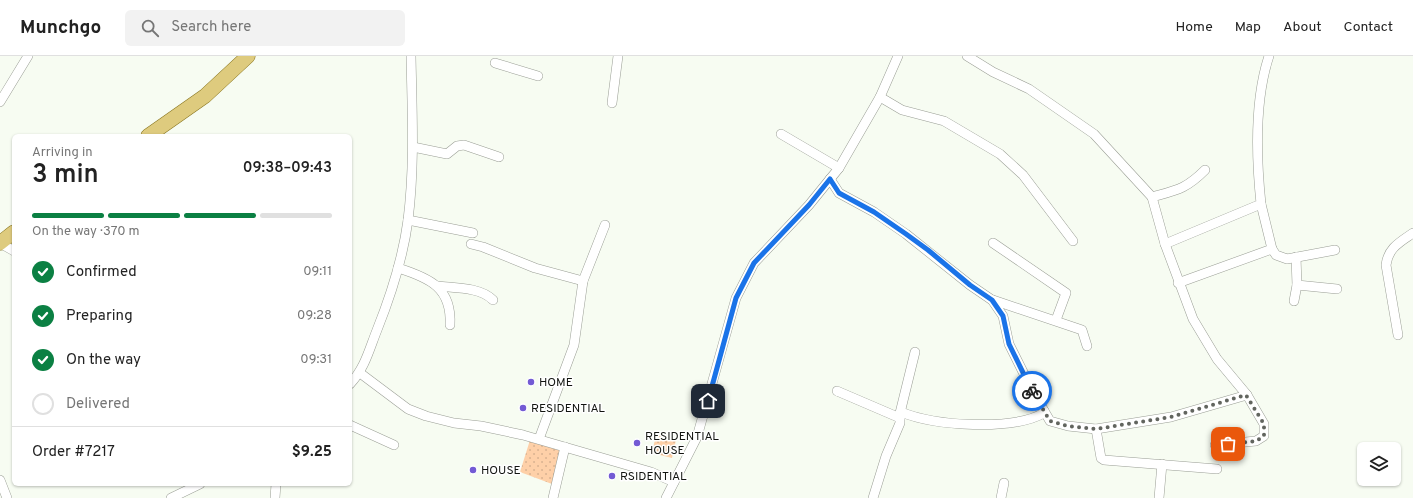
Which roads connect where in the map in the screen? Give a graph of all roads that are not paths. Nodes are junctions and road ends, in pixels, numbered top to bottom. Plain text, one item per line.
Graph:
1 (28, 56) edge
2 (248, 56) edge
3 (411, 56) edge
4 (618, 56) edge
5 (898, 56) edge
6 (967, 56) edge
7 (1269, 56) edge
8 (495, 63) dead end
9 (538, 76) dead end
10 (880, 97) junction
11 (0, 102) edge
12 (612, 103) dead end
13 (151, 134) edge
14 (781, 134) dead end
15 (413, 147) junction
16 (498, 157) dead end
17 (838, 168) junction
18 (1205, 170) dead end
19 (830, 179) junction
20 (1152, 197) junction
21 (1261, 204) junction
22 (408, 220) junction
23 (606, 225) dead end
24 (1413, 232) edge
25 (473, 233) dead end
26 (12, 234) edge
27 (1073, 241) dead end
28 (0, 243) edge
29 (993, 243) dead end
30 (471, 244) dead end
31 (1165, 244) junction
32 (1272, 249) junction
33 (12, 250) edge
34 (1335, 250) dead end
35 (1296, 257) junction
36 (398, 268) junction
37 (583, 281) junction
38 (1178, 283) junction
39 (1297, 285) junction
40 (438, 286) junction
41 (1337, 289) dead end
42 (493, 300) dead end
43 (992, 300) junction
44 (1294, 301) dead end
45 (1056, 320) junction
46 (450, 325) dead end
47 (1398, 335) dead end
48 (1087, 346) dead end
49 (915, 352) dead end
50 (360, 373) junction
51 (352, 382) edge
52 (837, 391) dead end
53 (1246, 395) junction
54 (1044, 411) junction
55 (900, 415) junction
56 (352, 426) edge
57 (1096, 429) junction
58 (539, 439) junction
59 (394, 445) dead end
60 (1215, 445) dead end
61 (565, 447) junction
62 (1162, 464) junction
63 (1217, 469) dead end
64 (0, 480) edge
65 (674, 482) junction
66 (1004, 483) dead end
67 (196, 486) edge
68 (276, 486) edge
69 (7, 498) edge
70 (171, 498) edge
71 (275, 498) edge
72 (553, 498) edge
73 (666, 498) edge
74 (874, 498) edge
75 (1001, 498) edge
76 (1159, 498) edge

1 - 11 street
2 - 13 main road
3 - 15 street
4 - 12 street
5 - 10 street
6 - 20 street
7 - 21 street
8 - 9 street
10 - 17 street
10 - 27 street
14 - 17 street
15 - 16 street
15 - 22 street
17 - 19 street
18 - 20 street
19 - 43 street
19 - 65 street
20 - 31 street
21 - 31 street
21 - 32 street
22 - 25 street
22 - 36 street
23 - 37 street
24 - 47 street
26 - 28 main road
28 - 33 street
29 - 45 street
30 - 37 street
31 - 38 street
32 - 35 street
32 - 38 street
34 - 35 street
35 - 39 street
36 - 40 street
36 - 50 street
37 - 58 street
38 - 53 street
39 - 41 street
39 - 44 street
40 - 42 street
40 - 46 street
43 - 45 street
43 - 54 street
45 - 48 street
49 - 55 street
50 - 51 street
50 - 58 street
52 - 55 street
53 - 57 street
53 - 60 street
54 - 55 street
54 - 57 street
55 - 74 street
56 - 59 street
57 - 62 street
58 - 61 street
61 - 65 street
61 - 72 street
62 - 63 street
62 - 76 street
64 - 69 street
65 - 73 street
66 - 75 street
67 - 70 street
68 - 71 street

